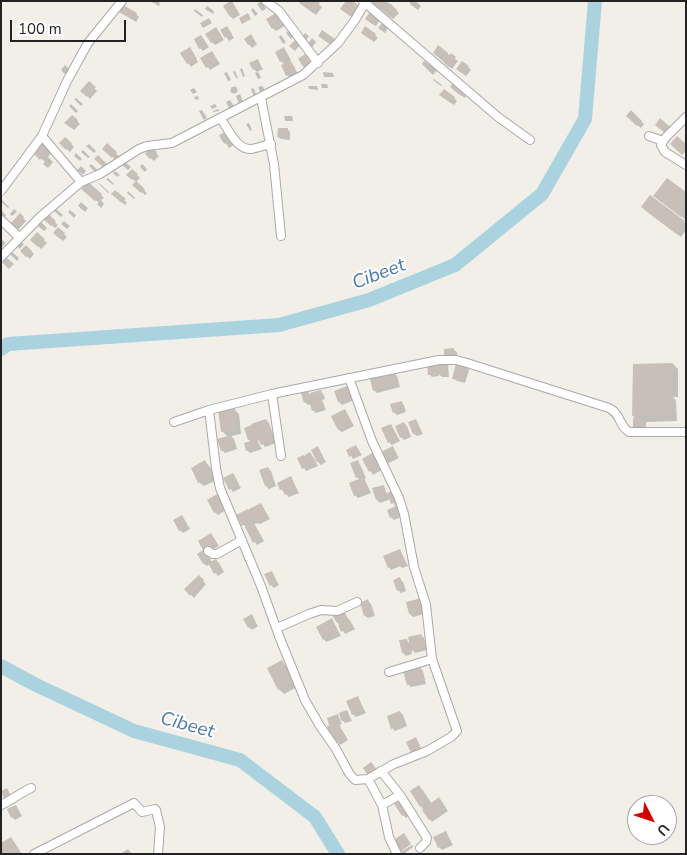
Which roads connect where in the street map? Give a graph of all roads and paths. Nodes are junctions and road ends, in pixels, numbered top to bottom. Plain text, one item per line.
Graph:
1 (122, 1) edge
2 (266, 1) edge
3 (365, 2) edge
4 (318, 63) junction
5 (261, 98) junction
6 (686, 117) edge
7 (221, 119) junction
8 (42, 136) junction
9 (649, 136) dead end
10 (530, 140) dead end
11 (663, 141) junction
12 (271, 144) junction
13 (686, 165) edge
14 (81, 182) junction
15 (1, 191) edge
16 (1, 220) edge
17 (281, 236) dead end
18 (19, 237) junction
19 (1, 257) edge
20 (349, 378) junction
21 (272, 394) junction
22 (209, 410) junction
23 (174, 422) dead end
24 (686, 432) edge
25 (282, 456) dead end
26 (242, 540) junction
27 (208, 551) dead end
28 (357, 602) dead end
29 (277, 628) junction
30 (432, 659) junction
31 (389, 672) dead end
32 (381, 771) junction
33 (368, 779) junction
34 (31, 788) dead end
35 (400, 795) junction
36 (1, 805) edge
37 (382, 805) junction
38 (420, 848) dead end
39 (34, 854) edge
40 (158, 854) edge
41 (396, 854) edge

1 - 8 street
2 - 4 street
3 - 4 street
3 - 10 street
4 - 5 street
5 - 7 street
5 - 12 street
6 - 11 street
7 - 12 street
7 - 14 street
8 - 14 street
8 - 15 street
9 - 11 street
11 - 13 street
12 - 17 street
14 - 18 street
16 - 18 street
18 - 19 street
20 - 21 street
20 - 24 street
20 - 30 street
21 - 22 street
21 - 25 street
22 - 23 street
22 - 26 street
26 - 27 street
26 - 29 street
28 - 29 street
29 - 33 street
30 - 31 street
30 - 32 street
32 - 33 street
32 - 35 street
33 - 37 street
34 - 36 street
35 - 37 street
35 - 38 street
37 - 41 street
39 - 40 street

